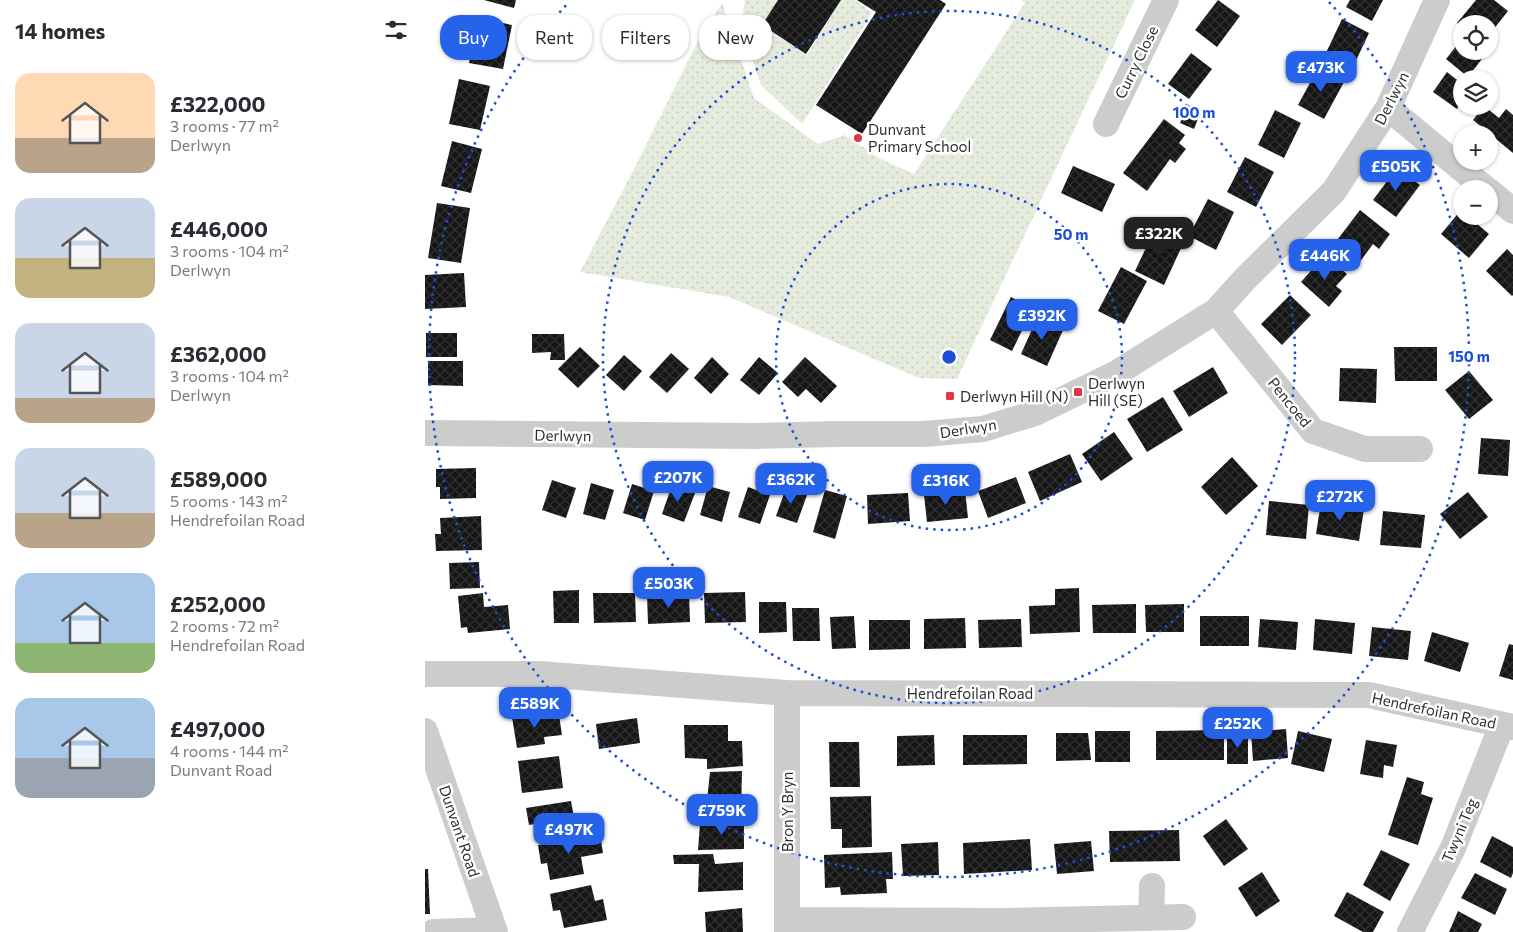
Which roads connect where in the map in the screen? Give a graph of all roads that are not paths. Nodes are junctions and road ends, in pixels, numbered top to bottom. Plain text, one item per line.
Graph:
1 (1166, 0) edge
2 (1437, 0) edge
3 (1388, 108) junction
4 (1105, 124) dead end
5 (1475, 180) edge
6 (1498, 198) edge
7 (1513, 211) edge
8 (1216, 311) junction
9 (425, 433) edge
10 (1420, 449) dead end
11 (425, 674) edge
12 (787, 693) junction
13 (1508, 726) edge
14 (425, 730) edge
15 (1152, 886) dead end
16 (1183, 917) dead end
17 (1151, 918) junction
18 (787, 926) edge
19 (1003, 926) edge
20 (494, 931) edge
21 (433, 932) edge
22 (1409, 932) edge

1 - 4 street, Curry Close
2 - 3 street, Derlwyn
3 - 5 street
3 - 8 street, Derlwyn
6 - 7 street
8 - 9 street, Derlwyn
8 - 10 street, Pencoed
11 - 12 street, Hendrefoilan Road
12 - 13 street, Hendrefoilan Road
12 - 18 street, Bron Y Bryn
13 - 22 street, Twyni Teg
14 - 20 street, Dunvant Road
15 - 17 street
16 - 17 street
17 - 19 street
18 - 19 street
20 - 21 street

